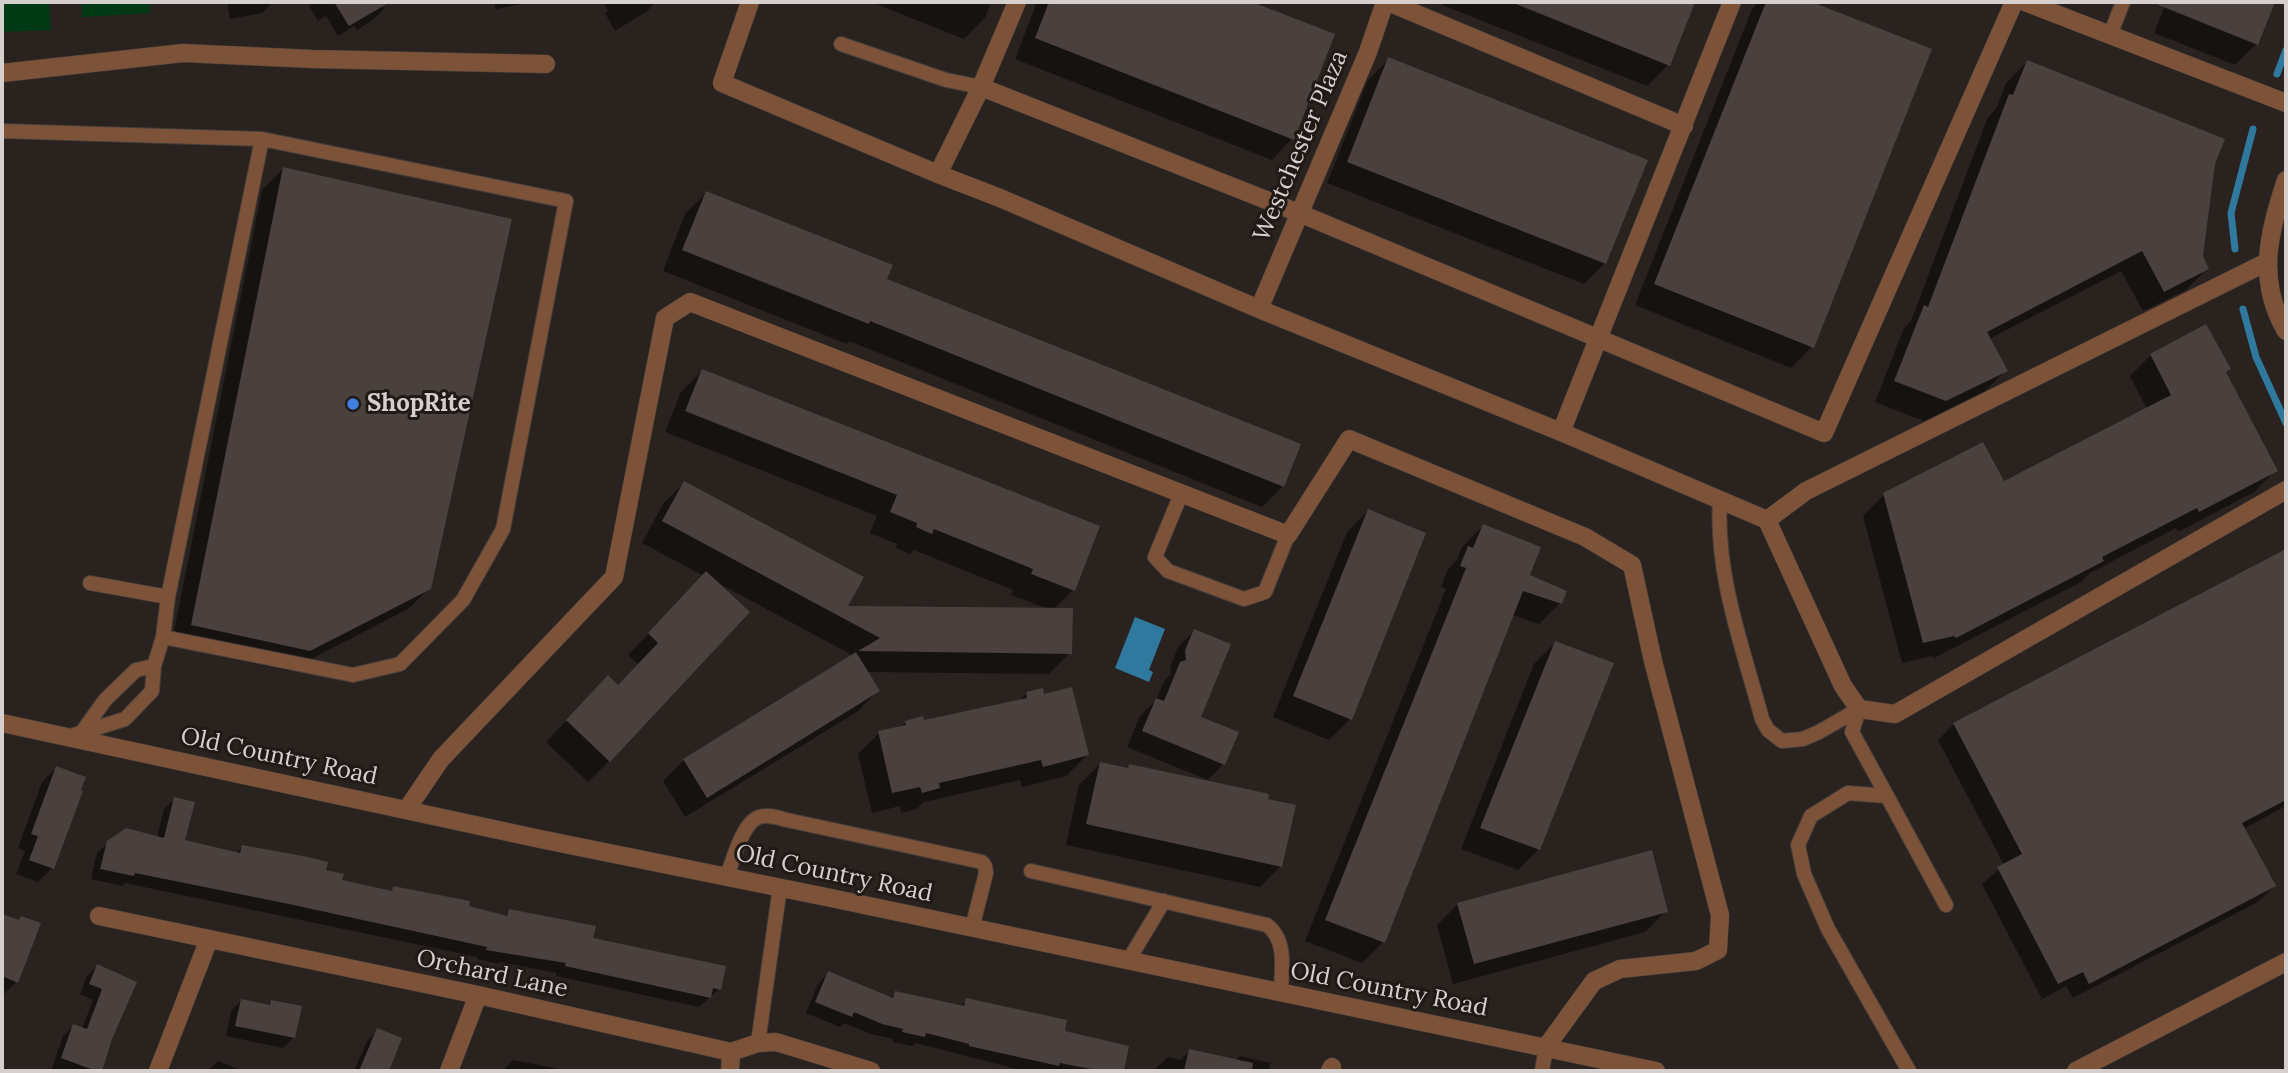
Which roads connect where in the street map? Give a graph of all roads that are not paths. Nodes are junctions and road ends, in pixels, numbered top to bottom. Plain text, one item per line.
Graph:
1 (750, 2) edge
2 (1017, 2) edge
3 (1387, 2) edge
4 (1731, 2) edge
5 (2014, 2) edge
6 (2025, 2) edge
7 (2123, 2) edge
8 (2110, 35) junction
9 (841, 44) dead end
10 (546, 64) dead end
11 (2, 73) edge
12 (981, 87) junction
13 (2286, 103) edge
14 (1684, 126) junction
15 (2, 131) edge
16 (262, 139) junction
17 (939, 174) junction
18 (2286, 180) edge
19 (1300, 214) junction
20 (2267, 262) junction
21 (1259, 309) junction
22 (2286, 331) edge
23 (1598, 339) junction
24 (1561, 432) junction
25 (2286, 490) edge
26 (1181, 494) junction
27 (1720, 500) junction
28 (1767, 520) junction
29 (1288, 536) junction
30 (90, 583) dead end
31 (169, 597) junction
32 (163, 638) junction
33 (154, 666) junction
34 (1860, 709) junction
35 (2, 723) edge
36 (75, 734) junction
37 (1887, 796) junction
38 (407, 809) junction
39 (1031, 871) dead end
40 (727, 876) junction
41 (780, 887) junction
42 (1164, 901) junction
43 (1946, 905) dead end
44 (99, 916) dead end
45 (972, 928) junction
46 (209, 939) junction
47 (1128, 961) junction
48 (2286, 962) edge
49 (1280, 993) junction
50 (478, 995) junction
51 (758, 1043) junction
52 (1546, 1047) junction
53 (731, 1052) junction
54 (158, 1071) edge
55 (449, 1071) edge
56 (730, 1071) edge
57 (871, 1071) edge
58 (1542, 1071) edge
59 (1656, 1071) edge
60 (1909, 1071) edge
61 (2076, 1071) edge

1 - 17 street
2 - 12 street
3 - 14 street
3 - 19 street, Westchester Plaza
4 - 14 street
5 - 23 street
6 - 8 street
7 - 8 lane
8 - 13 street
9 - 12 lane
10 - 11 street
12 - 17 street
12 - 19 street
14 - 23 street
15 - 16 lane
16 - 31 lane
16 - 32 lane
17 - 21 street
18 - 20 street
19 - 21 street, Westchester Plaza
19 - 23 street
20 - 22 street
20 - 28 street
21 - 24 street
23 - 24 street
24 - 27 street
25 - 34 street
26 - 29 street
26 - 29 lane
26 - 38 street
27 - 28 street
27 - 34 lane
28 - 34 street
29 - 52 street
30 - 31 lane
31 - 32 lane
32 - 33 lane
33 - 36 lane
33 - 36 lane
34 - 37 lane
35 - 36 street, Old Country Road
36 - 38 street, Old Country Road
37 - 43 lane
37 - 60 lane
38 - 40 street, Old Country Road
39 - 42 lane
40 - 41 street, Old Country Road
40 - 45 lane
41 - 45 street, Old Country Road
41 - 51 lane
42 - 47 lane
42 - 49 lane
44 - 46 street, Orchard Lane
45 - 47 street, Old Country Road
46 - 50 street, Orchard Lane
46 - 54 street
47 - 49 street, Old Country Road
48 - 61 street
49 - 52 street, Old Country Road
50 - 53 street, Orchard Lane
50 - 55 street
51 - 53 street
51 - 57 street
52 - 58 lane
52 - 59 street, Old Country Road
53 - 56 street

